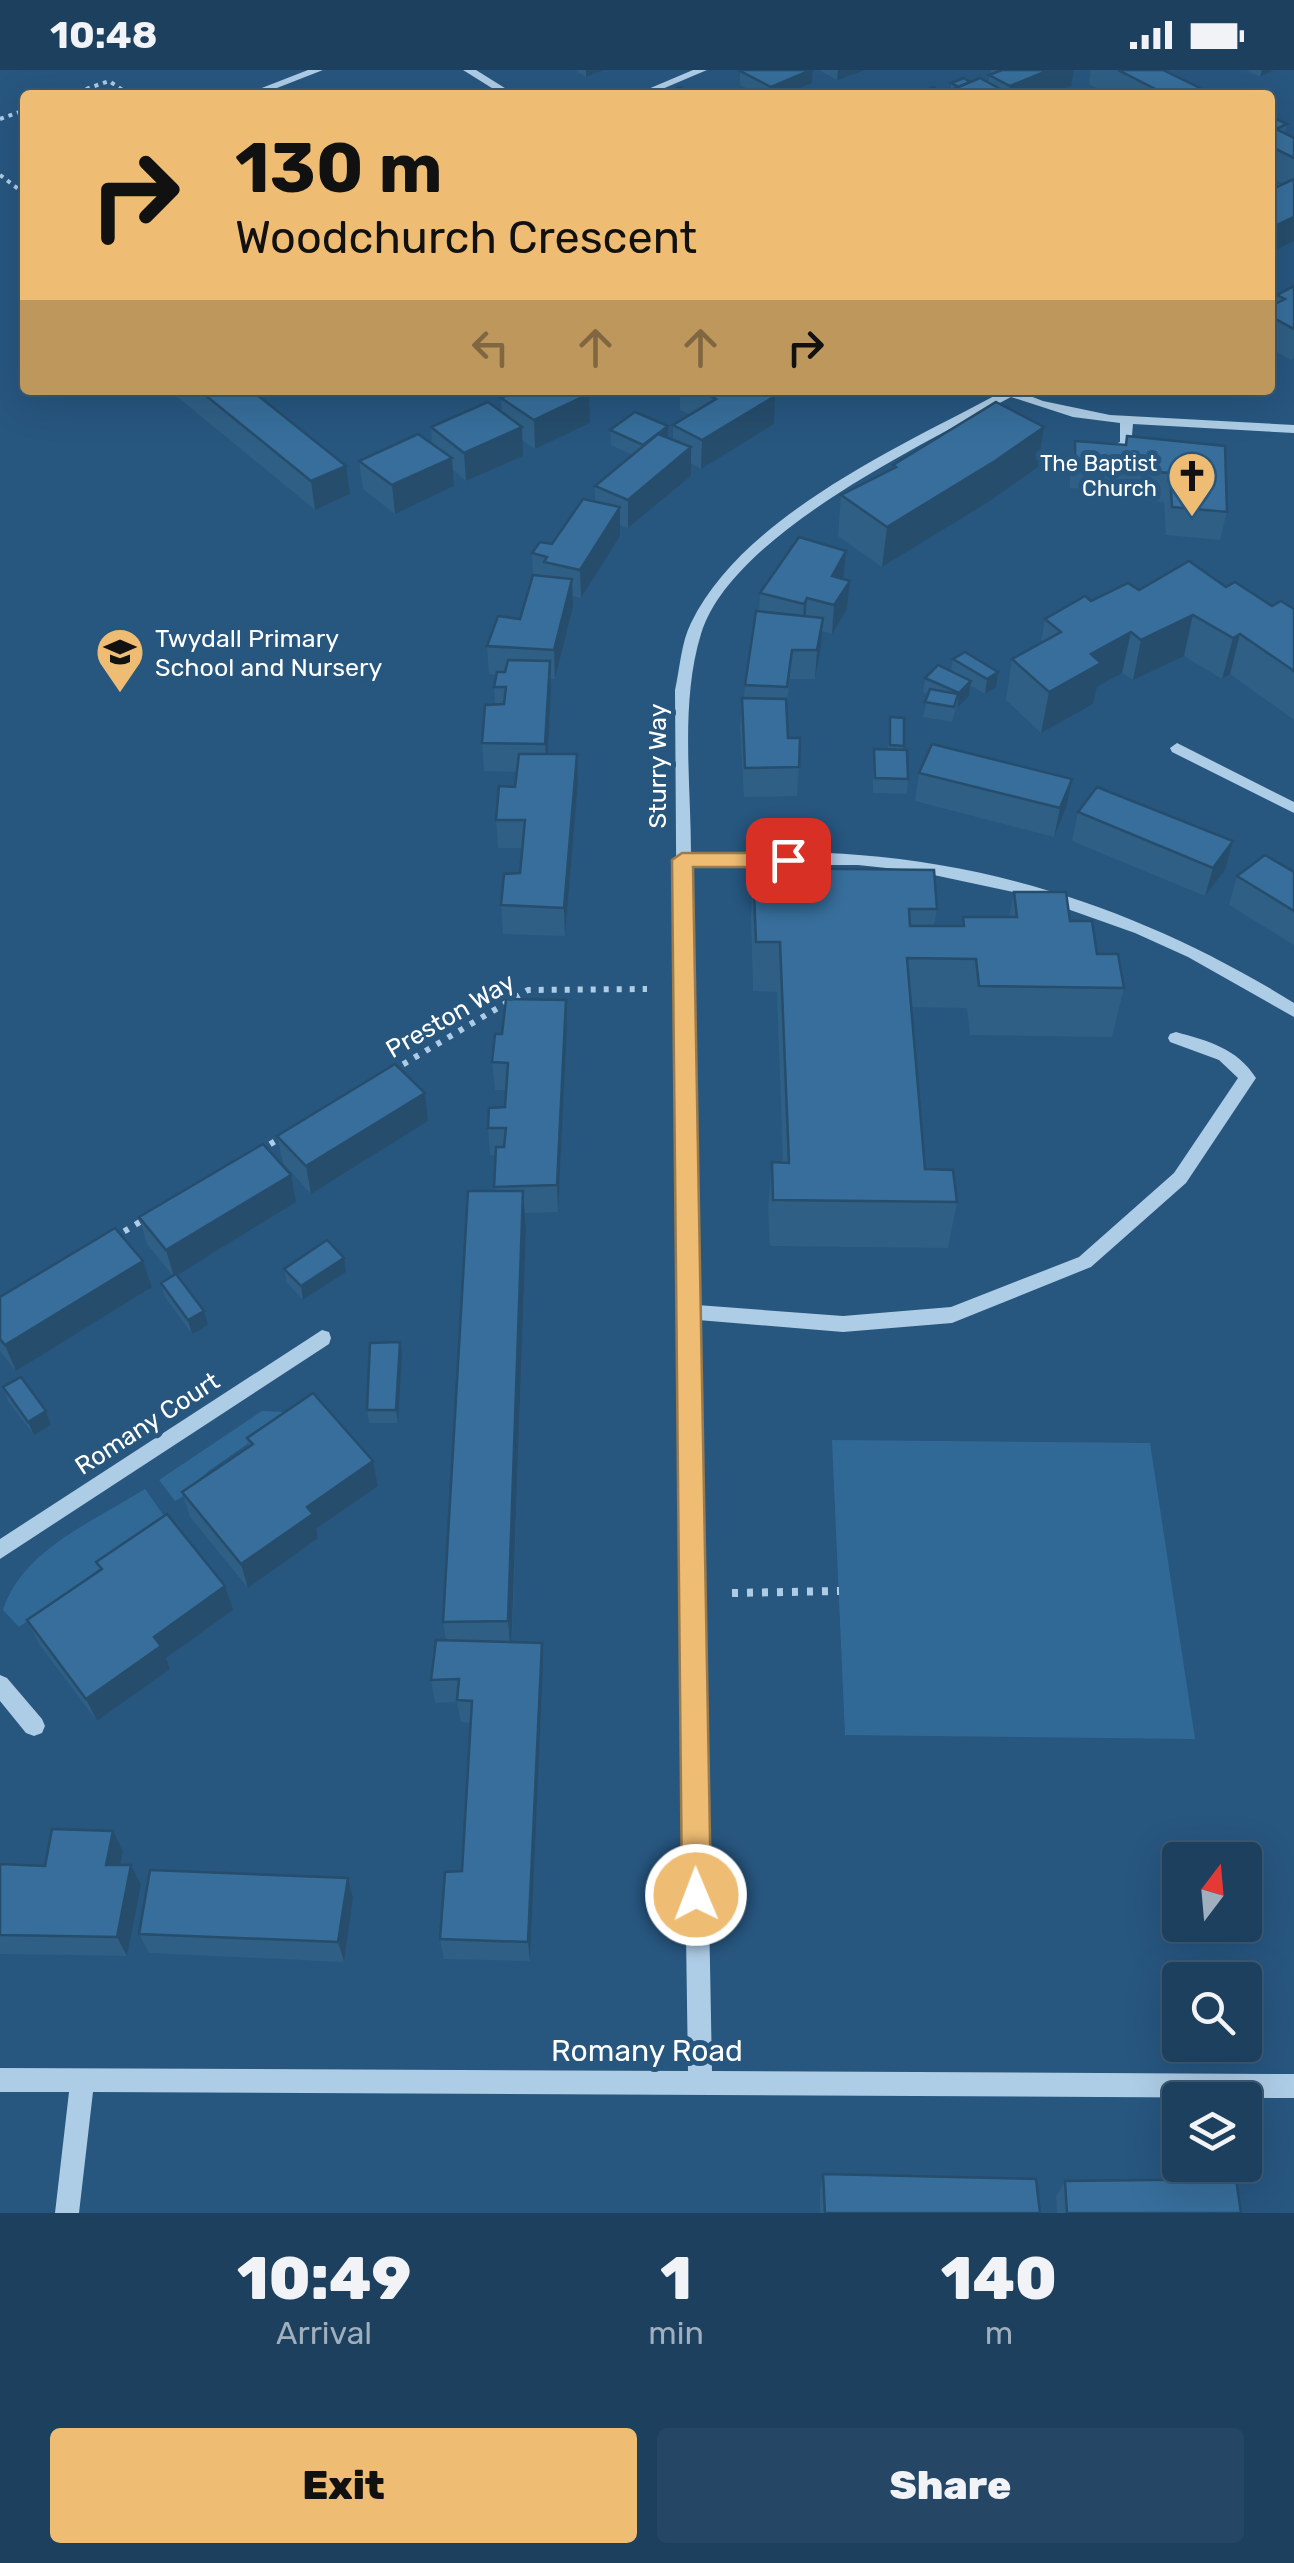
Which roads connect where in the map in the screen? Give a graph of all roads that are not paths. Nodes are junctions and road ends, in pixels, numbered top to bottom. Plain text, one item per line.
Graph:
1 (318, 70) edge
2 (468, 70) edge
3 (702, 70) edge
4 (263, 90) edge
5 (502, 90) edge
6 (652, 90) edge
7 (999, 395) edge
8 (1017, 395) edge
9 (1127, 420) junction
10 (1294, 430) edge
11 (1086, 452) edge
12 (1178, 748) dead end
13 (1294, 808) edge
14 (682, 860) junction
15 (1294, 1011) edge
16 (1176, 1038) dead end
17 (690, 1312) junction
18 (322, 1338) dead end
19 (0, 1550) edge
20 (0, 1685) edge
21 (34, 1726) dead end
22 (0, 2080) edge
23 (82, 2082) junction
24 (700, 2083) junction
25 (1294, 2086) edge
26 (67, 2213) edge

1 - 4 street
2 - 5 street
3 - 6 street
7 - 14 street, Sturry Way
8 - 9 street
9 - 10 street
9 - 11 street
12 - 13 street
14 - 15 street
14 - 17 street, Sturry Way
16 - 17 street
17 - 24 street, Sturry Way
18 - 19 street, Romany Court
20 - 21 street
22 - 23 street, Romany Road
23 - 24 street, Romany Road
23 - 26 street
24 - 25 street, Romany Road

